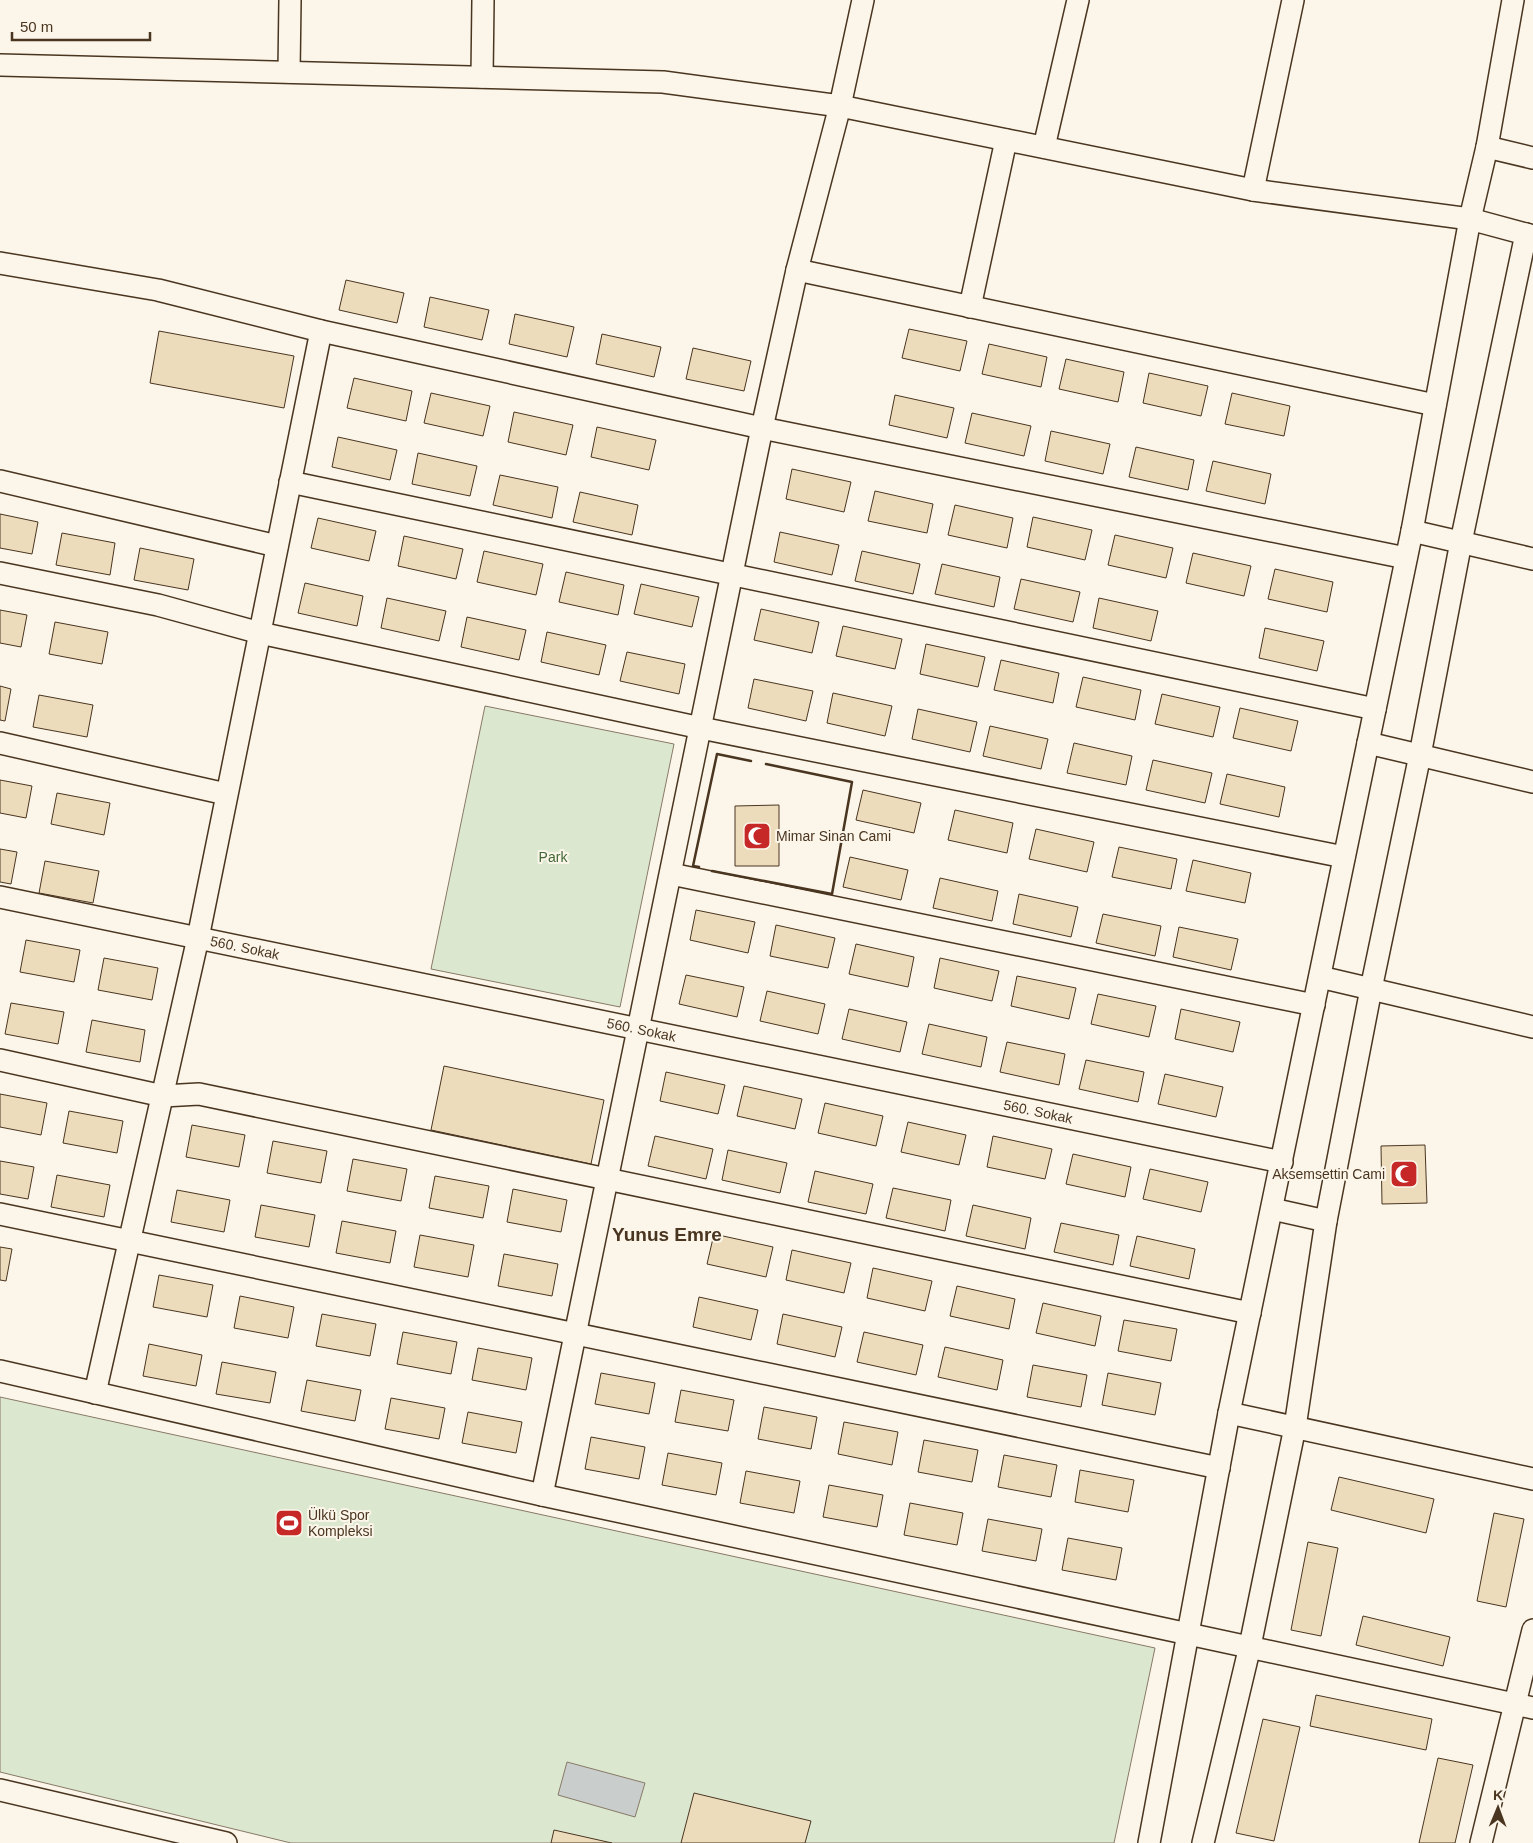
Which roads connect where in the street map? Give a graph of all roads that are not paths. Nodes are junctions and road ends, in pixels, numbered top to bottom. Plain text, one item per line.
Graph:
1 (290, 0) edge
2 (483, 0) edge
3 (863, 0) edge
4 (1078, 0) edge
5 (1293, 0) edge
6 (1513, 0) edge
7 (0, 65) edge
8 (289, 72) junction
9 (482, 77) junction
10 (840, 106) junction
11 (1006, 140) junction
12 (1044, 147) junction
13 (1487, 147) junction
14 (1533, 158) edge
15 (1253, 190) junction
16 (1470, 219) junction
17 (1529, 235) edge
18 (0, 263) edge
19 (797, 270) junction
20 (970, 307) junction
21 (321, 331) junction
22 (1435, 405) junction
23 (762, 428) junction
24 (0, 481) edge
25 (290, 482) junction
26 (1412, 531) junction
27 (1461, 542) junction
28 (277, 546) junction
29 (1406, 558) junction
30 (1533, 559) edge
31 (0, 573) edge
32 (733, 573) junction
33 (260, 633) junction
34 (1375, 709) junction
35 (702, 728) junction
36 (0, 743) edge
37 (1368, 743) junction
38 (1420, 755) junction
39 (1533, 782) edge
40 (226, 794) junction
41 (1344, 857) junction
42 (671, 874) junction
43 (0, 897) edge
44 (198, 938) junction
45 (1320, 977) junction
46 (1371, 989) junction
47 (1314, 1005) junction
48 (1533, 1027) edge
49 (639, 1030) junction
50 (0, 1060) edge
51 (163, 1096) junction
52 (1282, 1162) junction
53 (608, 1178) junction
54 (1272, 1208) junction
55 (0, 1214) edge
56 (1326, 1221) junction
57 (130, 1240) junction
58 (1250, 1314) junction
59 (575, 1334) junction
60 (0, 1371) edge
61 (95, 1393) junction
62 (1229, 1413) junction
63 (1295, 1427) junction
64 (1219, 1468) junction
65 (1533, 1479) edge
66 (542, 1495) junction
67 (1533, 1630) edge
68 (1188, 1632) junction
69 (1250, 1646) junction
70 (1525, 1706) edge
71 (0, 1790) edge
72 (226, 1843) edge
73 (1149, 1843) edge
74 (1204, 1843) edge
75 (1481, 1843) edge

1 - 8 street
2 - 9 street
3 - 10 street
4 - 12 street
5 - 15 street
6 - 13 street
7 - 8 street
8 - 9 street
9 - 10 street
10 - 11 street
10 - 19 street
11 - 12 street
11 - 20 street
12 - 15 street
13 - 14 street
13 - 16 street
15 - 16 street
16 - 17 street
16 - 22 street
17 - 27 street
18 - 21 street
19 - 20 street
19 - 23 street
20 - 22 street
21 - 23 street
21 - 25 street
22 - 26 street
23 - 29 street
23 - 32 street
24 - 28 street
25 - 28 street
25 - 32 street
26 - 27 street
26 - 29 street
27 - 30 street
27 - 38 street
28 - 33 street
29 - 34 street
31 - 33 street
32 - 34 street
32 - 35 street
33 - 35 street
33 - 40 street
34 - 37 street
35 - 41 street
35 - 42 street
36 - 40 street
37 - 38 street
37 - 41 street
38 - 39 street
38 - 46 street
40 - 44 street
41 - 45 street
42 - 47 street
42 - 49 street
43 - 44 street, 560. Sokak
44 - 49 street, 560. Sokak
44 - 51 street
45 - 46 street
45 - 47 street
46 - 48 street
46 - 56 street
47 - 52 street
49 - 52 street, 560. Sokak
49 - 53 street
50 - 51 street
51 - 53 street
51 - 57 street
52 - 54 street
53 - 58 street
53 - 59 street
54 - 56 street
54 - 58 street
55 - 57 street
56 - 63 street
57 - 59 street
57 - 61 street
58 - 62 street
59 - 64 street
59 - 66 street
60 - 61 street
61 - 66 street
62 - 63 street
62 - 64 street
63 - 65 street
63 - 69 street
64 - 68 street
66 - 68 street
67 - 70 street
68 - 69 street
68 - 73 street
69 - 70 street
69 - 74 street
70 - 75 street
71 - 72 street

